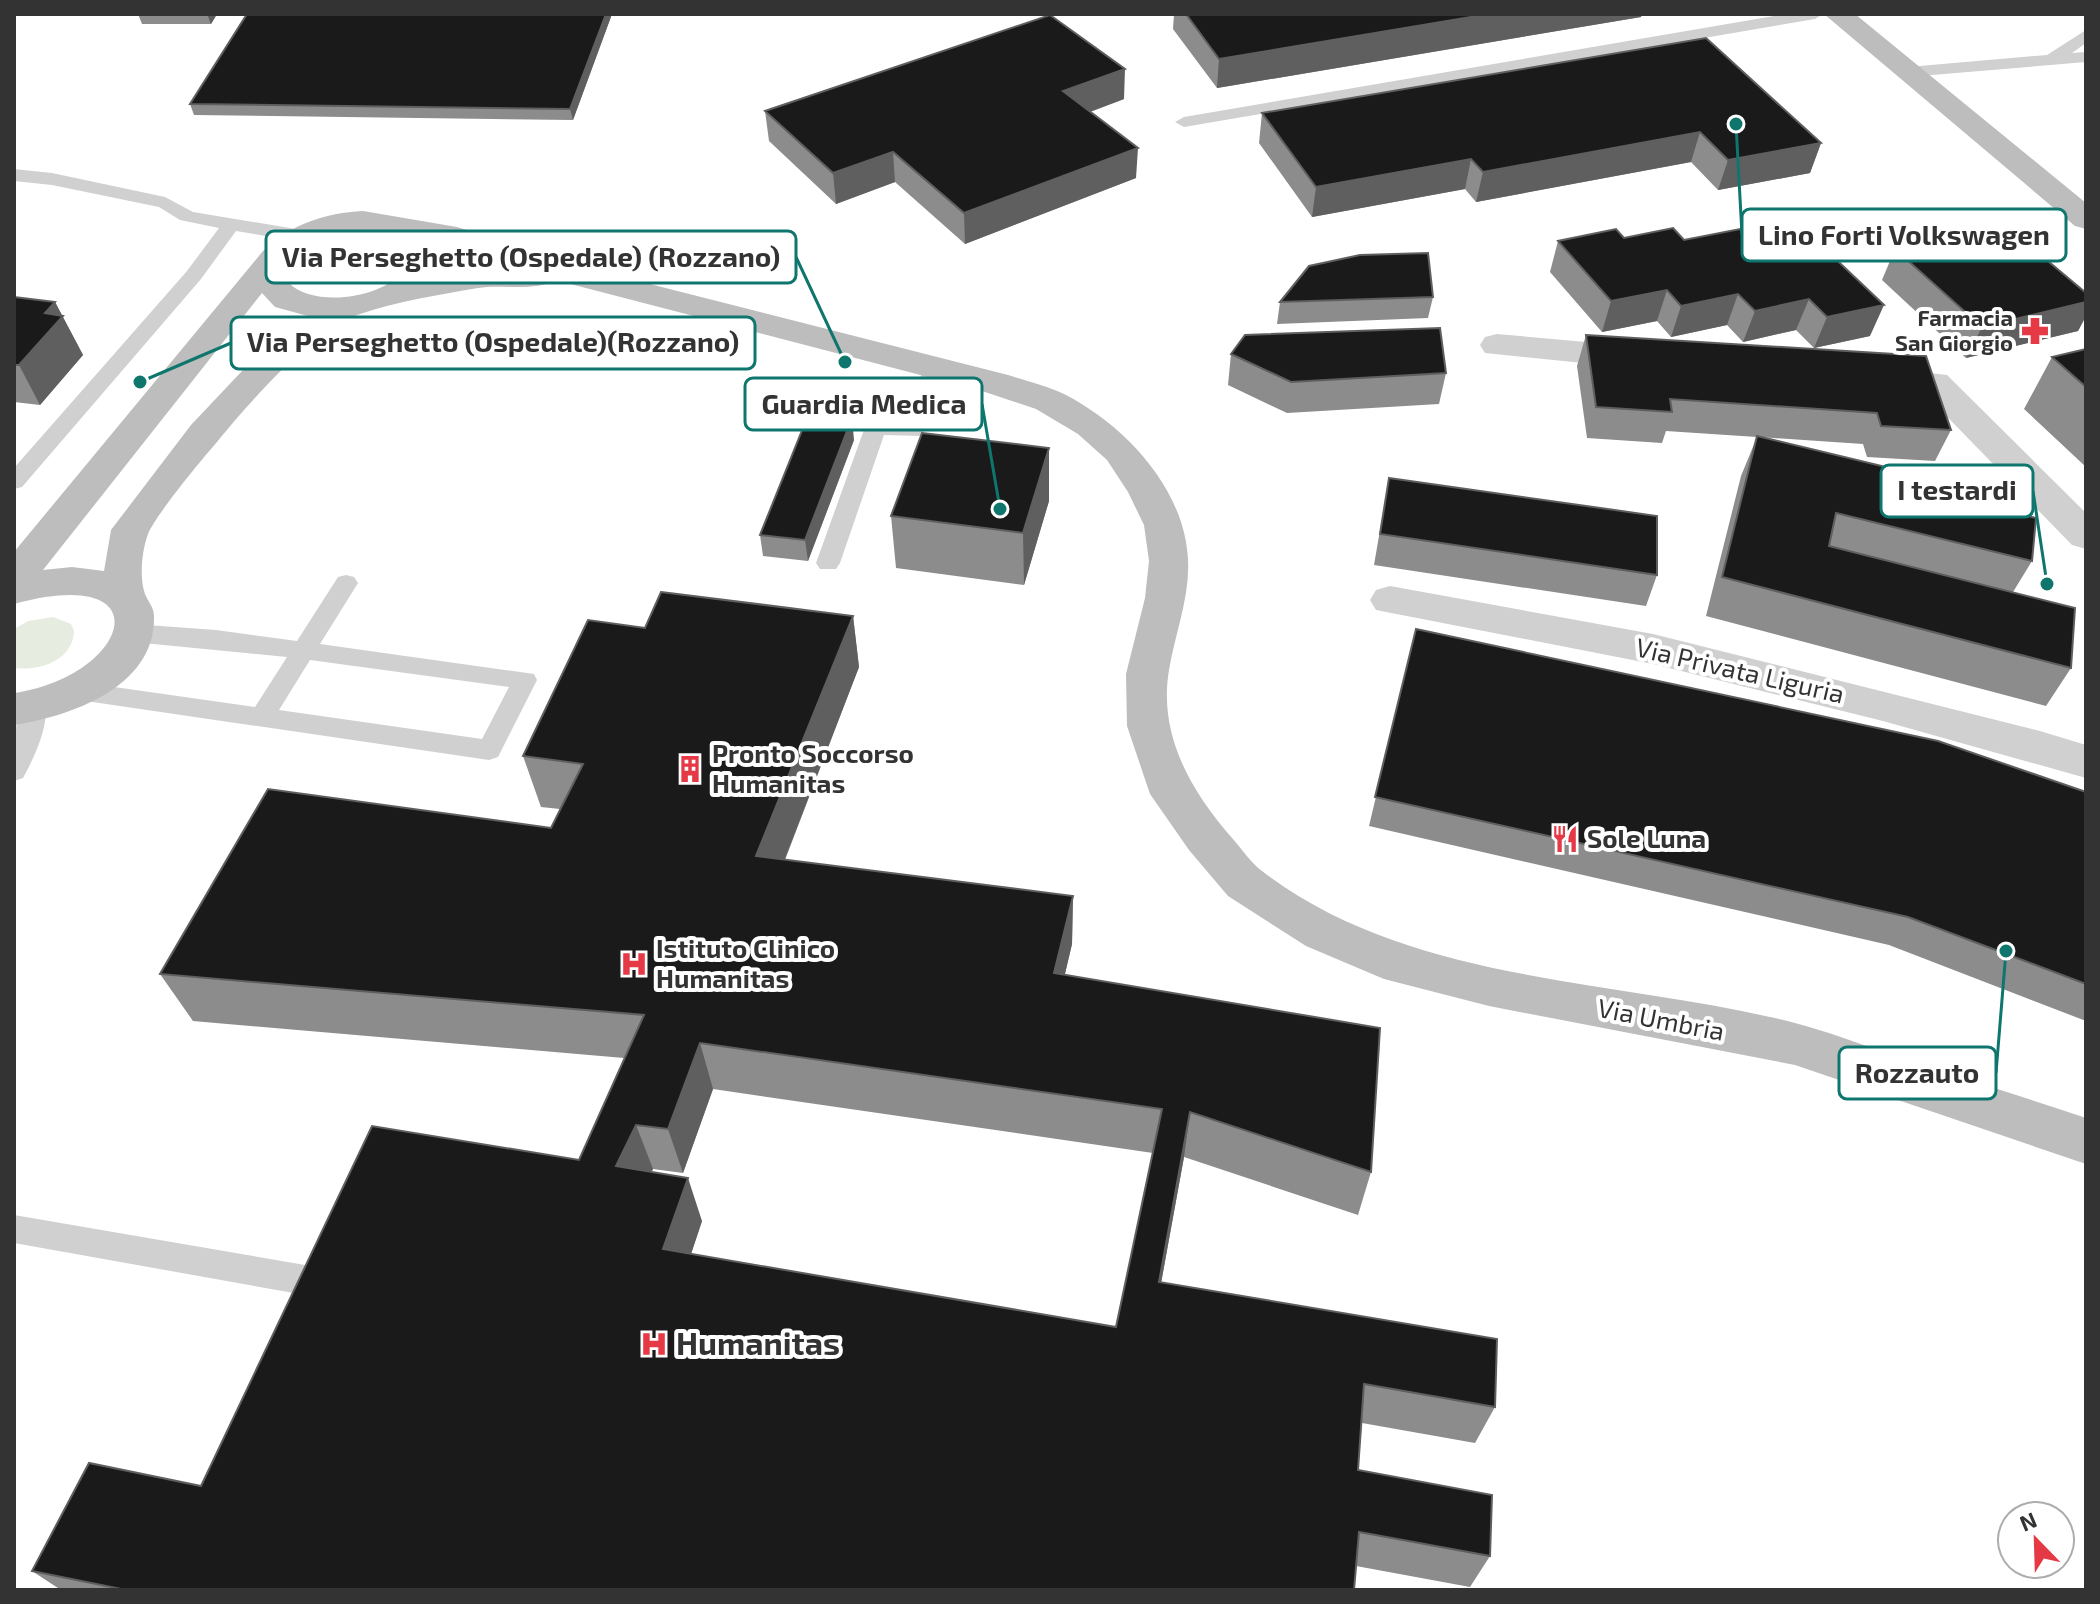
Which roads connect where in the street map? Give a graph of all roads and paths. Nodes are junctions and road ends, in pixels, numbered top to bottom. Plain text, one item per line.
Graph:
1 (1815, 14) edge
2 (1838, 14) edge
3 (2086, 35) edge
4 (2086, 57) edge
5 (2053, 59) junction
6 (1908, 72) junction
7 (1184, 122) dead end
8 (14, 175) edge
9 (2086, 219) edge
10 (231, 225) junction
11 (404, 227) junction
12 (302, 236) junction
13 (274, 261) junction
14 (571, 274) junction
15 (394, 293) junction
16 (345, 308) junction
17 (1497, 345) dead end
18 (1669, 360) edge
19 (934, 367) junction
20 (1840, 375) edge
21 (14, 482) edge
22 (2086, 536) edge
23 (828, 563) dead end
24 (14, 575) edge
25 (346, 583) dead end
26 (14, 590) edge
27 (1390, 600) dead end
28 (128, 614) junction
29 (306, 649) junction
30 (79, 691) junction
31 (24, 708) edge
32 (262, 717) junction
33 (2086, 762) edge
34 (14, 771) edge
35 (2086, 1141) edge
36 (14, 1229) edge
37 (305, 1280) edge

1 - 7 lane
2 - 6 street
3 - 5 lane
4 - 5 lane
5 - 6 lane
6 - 9 street
8 - 10 lane
10 - 12 lane
10 - 21 lane
11 - 12 street
11 - 14 street
11 - 15 street
12 - 13 street
13 - 16 street
13 - 24 street
14 - 15 street
14 - 19 street, Via Umbria
15 - 16 street
16 - 28 street
17 - 18 street
19 - 23 lane
19 - 35 street, Via Umbria
20 - 22 street
25 - 29 lane
26 - 28 street
27 - 33 street, Via Privata Liguria
28 - 29 lane
28 - 30 street
29 - 32 lane
29 - 32 lane
30 - 31 street
30 - 32 lane
31 - 34 lane
36 - 37 lane

